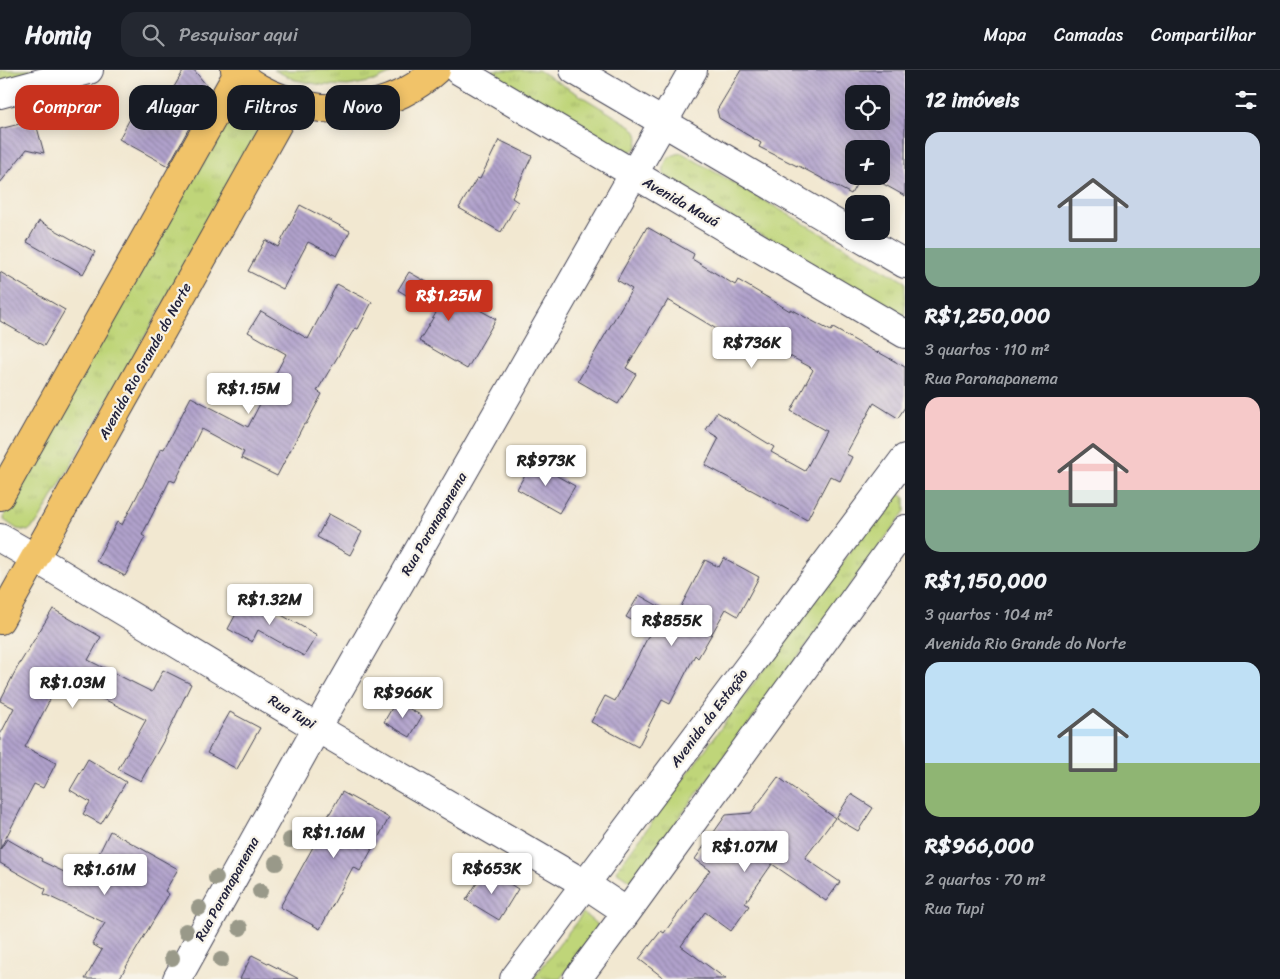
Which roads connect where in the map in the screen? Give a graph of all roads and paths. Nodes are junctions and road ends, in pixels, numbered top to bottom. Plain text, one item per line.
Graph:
1 (89, 70) edge
2 (436, 70) edge
3 (458, 70) edge
4 (574, 70) edge
5 (693, 70) edge
6 (236, 72) edge
7 (254, 85) edge
8 (0, 94) edge
9 (315, 107) edge
10 (664, 122) junction
11 (274, 130) edge
12 (634, 174) junction
13 (905, 264) edge
14 (905, 334) edge
15 (903, 466) edge
16 (0, 496) edge
17 (905, 529) edge
18 (0, 538) edge
19 (35, 558) junction
20 (0, 620) edge
21 (318, 728) junction
22 (585, 884) junction
23 (627, 912) junction
24 (177, 979) edge
25 (514, 979) edge
26 (577, 979) edge

1 - 8 street
2 - 9 main road
3 - 12 street, Avenida Mauá
4 - 10 street
5 - 10 street, Rua Paranapanema
6 - 7 main road
6 - 16 main road
10 - 12 street, Rua Paranapanema
10 - 13 street
11 - 19 main road, Avenida Rio Grande do Norte
12 - 14 street, Avenida Mauá
12 - 21 street, Rua Paranapanema
15 - 22 street, Avenida da Estação
17 - 23 street
18 - 19 street, Rua Tupi
19 - 20 main road, Avenida Rio Grande do Norte
19 - 21 street, Rua Tupi
21 - 22 street, Rua Tupi
21 - 24 street, Rua Paranapanema
22 - 23 street, Rua Tupi
22 - 25 street, Avenida da Estação
23 - 26 street

